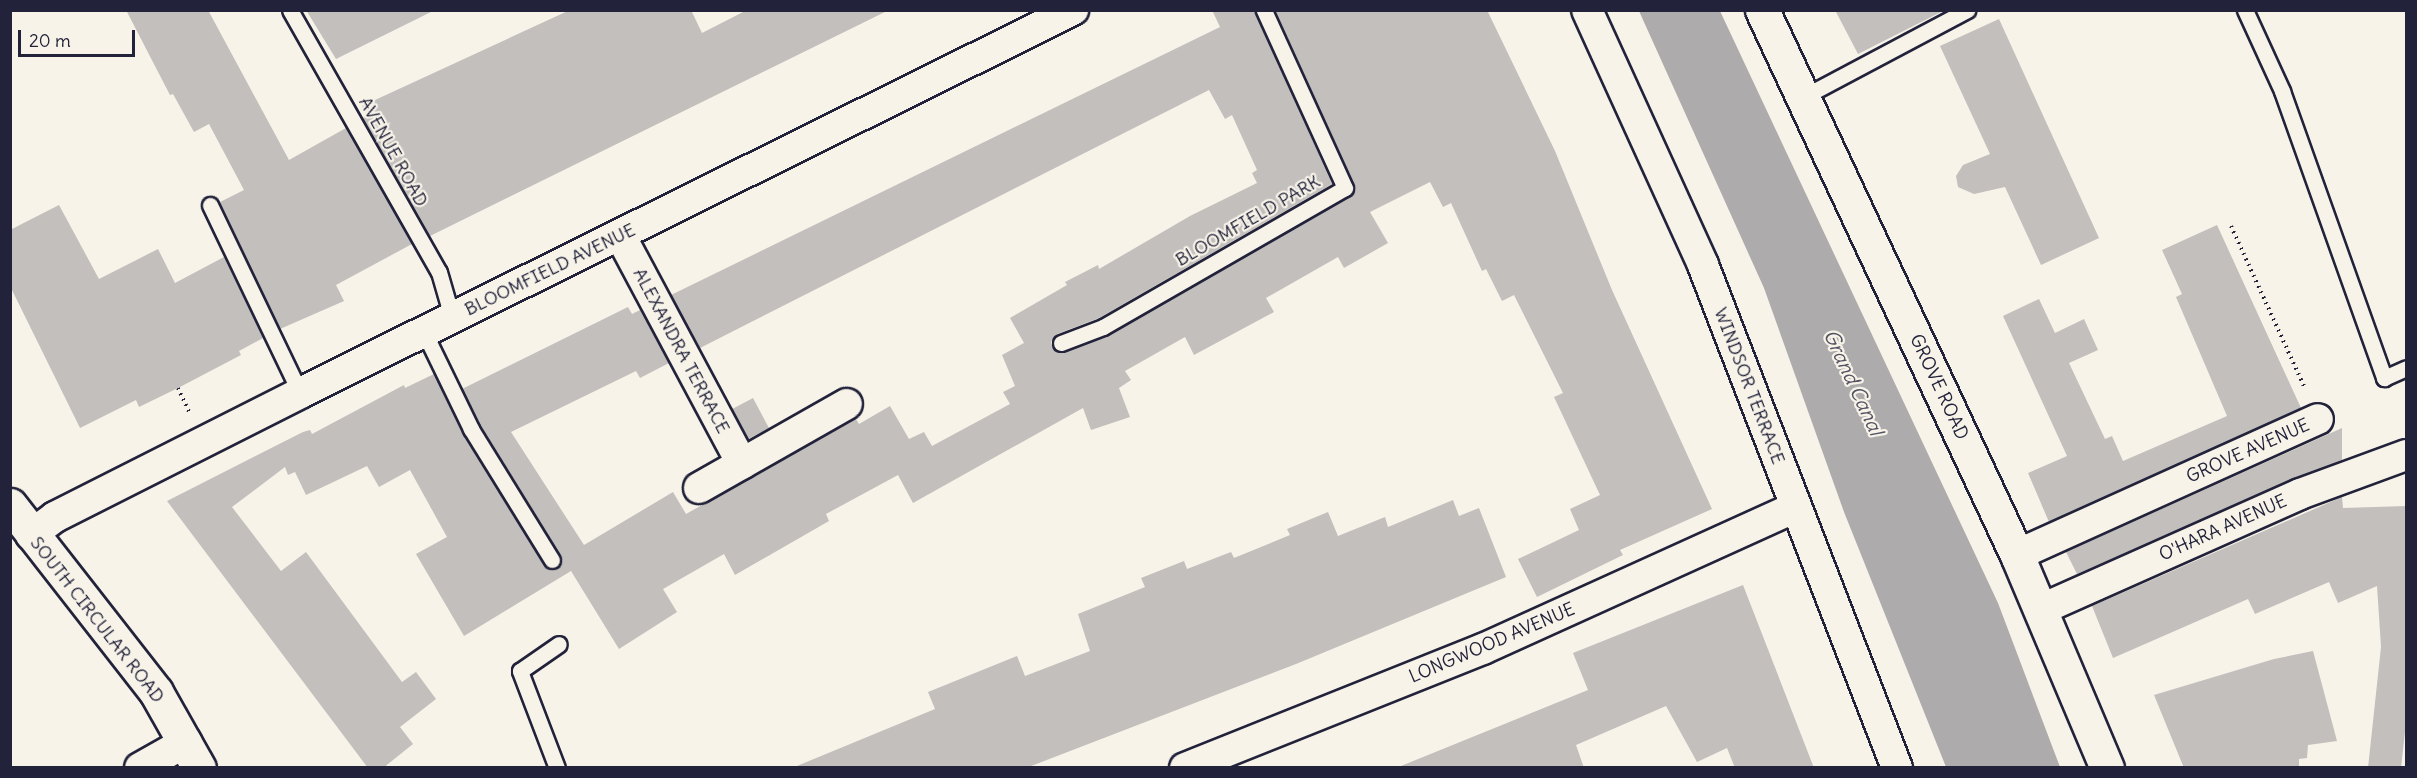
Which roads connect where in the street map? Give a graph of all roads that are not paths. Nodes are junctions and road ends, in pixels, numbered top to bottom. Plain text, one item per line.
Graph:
1 (290, 10) edge
2 (1072, 10) edge
3 (1264, 10) edge
4 (1587, 10) edge
5 (1762, 10) edge
6 (1967, 10) edge
7 (2245, 10) edge
8 (1803, 97) junction
9 (210, 205) dead end
10 (621, 237) junction
11 (452, 317) junction
12 (424, 332) junction
13 (1061, 343) dead end
14 (2406, 368) edge
15 (300, 393) junction
16 (847, 404) dead end
17 (2318, 419) road end
18 (2406, 455) edge
19 (742, 464) junction
20 (699, 489) dead end
21 (10, 505) edge
22 (1794, 508) junction
23 (31, 535) junction
24 (2017, 555) junction
25 (552, 560) dead end
26 (2042, 609) junction
27 (560, 644) dead end
28 (192, 755) edge
29 (140, 768) edge
30 (556, 768) edge
31 (1185, 768) edge
32 (1897, 768) edge
33 (2107, 768) edge

1 - 11 lane, AVENUE ROAD
2 - 10 street, BLOOMFIELD AVENUE
3 - 13 lane, BLOOMFIELD PARK
4 - 22 street, WINDSOR TERRACE
5 - 8 main road, GROVE ROAD
6 - 8 lane
7 - 14 lane
8 - 24 main road, GROVE ROAD
9 - 15 lane
10 - 11 street, BLOOMFIELD AVENUE
10 - 19 street, ALEXANDRA TERRACE
11 - 12 street, BLOOMFIELD AVENUE
12 - 15 street, BLOOMFIELD AVENUE
12 - 25 lane
15 - 23 street, BLOOMFIELD AVENUE
16 - 19 street
17 - 24 street, GROVE AVENUE
18 - 26 street, O'HARA AVENUE
19 - 20 street
21 - 23 main road, SOUTH CIRCULAR ROAD
22 - 31 street, LONGWOOD AVENUE
22 - 32 street, WINDSOR TERRACE
23 - 28 main road, SOUTH CIRCULAR ROAD
24 - 26 main road, GROVE ROAD
26 - 33 main road, GROVE ROAD
27 - 30 lane
28 - 29 street

